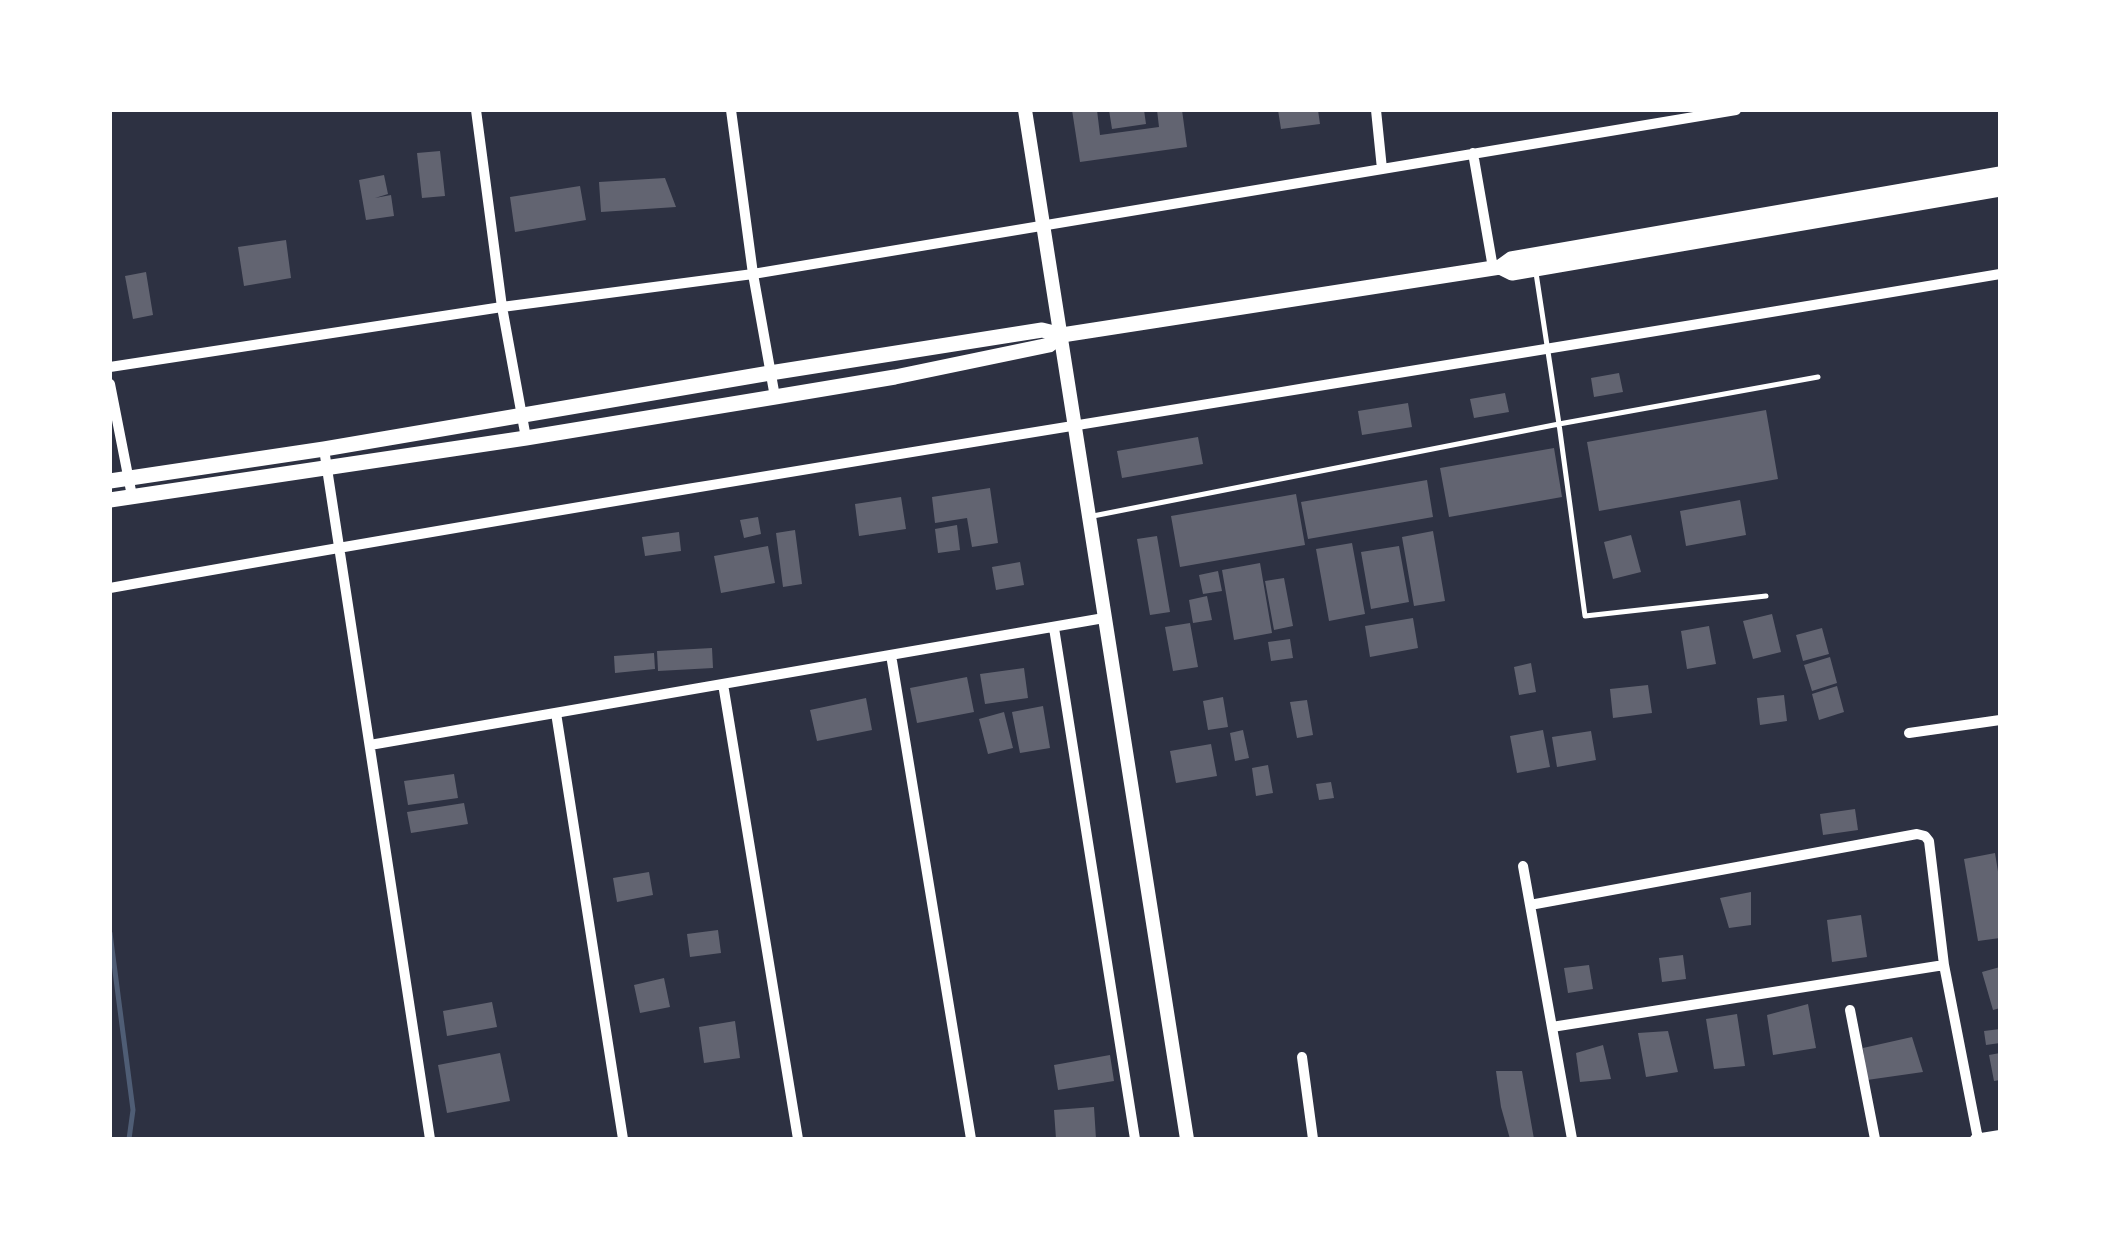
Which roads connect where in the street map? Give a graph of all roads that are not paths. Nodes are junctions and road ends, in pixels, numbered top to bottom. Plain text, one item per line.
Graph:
1 (476, 110) edge
2 (731, 110) edge
3 (1025, 110) edge
4 (1376, 110) edge
5 (1633, 110) edge
6 (1736, 110) edge
7 (1635, 126) junction
8 (1472, 154) junction
9 (1382, 168) junction
10 (2000, 174) edge
11 (2000, 190) edge
12 (1044, 225) junction
13 (1534, 262) junction
14 (1496, 268) junction
15 (754, 274) junction
16 (2000, 274) edge
17 (502, 308) junction
18 (1062, 334) junction
19 (1548, 350) junction
20 (110, 367) edge
21 (770, 374) junction
22 (1818, 377) dead end
23 (110, 384) edge
24 (775, 397) junction
25 (521, 417) junction
26 (1559, 424) junction
27 (1075, 425) junction
28 (526, 438) junction
29 (324, 449) junction
30 (327, 467) junction
31 (118, 479) edge
32 (132, 496) junction
33 (110, 500) edge
34 (1090, 516) junction
35 (340, 547) junction
36 (110, 588) edge
37 (1766, 596) dead end
38 (1104, 618) junction
39 (1054, 628) junction
40 (891, 656) junction
41 (723, 684) junction
42 (556, 713) junction
43 (2000, 720) edge
44 (1909, 734) dead end
45 (370, 745) junction
46 (1523, 866) dead end
47 (1530, 905) junction
48 (1944, 965) junction
49 (1850, 1010) dead end
50 (1552, 1028) junction
51 (1302, 1058) dead end
52 (2000, 1135) edge
53 (430, 1139) edge
54 (623, 1139) edge
55 (798, 1139) edge
56 (971, 1139) edge
57 (1135, 1139) edge
58 (1187, 1139) edge
59 (1313, 1139) edge
60 (1572, 1139) edge
61 (1876, 1139) edge
62 (1977, 1139) edge

1 - 17 street
2 - 15 street
3 - 12 main road
4 - 9 street
5 - 7 street
6 - 7 street
7 - 8 street
8 - 9 street
8 - 14 street
9 - 12 street
10 - 13 main road
11 - 13 main road
12 - 15 street
12 - 18 main road
13 - 14 main road
13 - 19 lane
14 - 18 main road
15 - 17 street
15 - 21 street
16 - 19 street
17 - 20 street
17 - 25 street
18 - 21 main road
18 - 24 main road
18 - 27 main road
19 - 26 lane
19 - 27 street
21 - 24 street
21 - 25 main road
22 - 26 lane
23 - 31 street
24 - 28 main road
25 - 28 street
25 - 29 main road
26 - 34 lane
26 - 37 lane
27 - 34 main road
27 - 35 street
28 - 30 main road
29 - 30 street
29 - 31 main road
30 - 32 main road
30 - 35 street
31 - 32 street
32 - 33 main road
34 - 38 main road
35 - 36 street
35 - 45 street
38 - 39 street
38 - 58 main road
39 - 40 street
39 - 57 street
40 - 41 street
40 - 56 street
41 - 42 street
41 - 55 street
42 - 45 street
42 - 54 street
43 - 44 street
45 - 53 street
46 - 47 street
47 - 48 street
47 - 50 street
48 - 50 street
48 - 62 street
49 - 61 street
50 - 60 street
51 - 59 street
52 - 62 street

